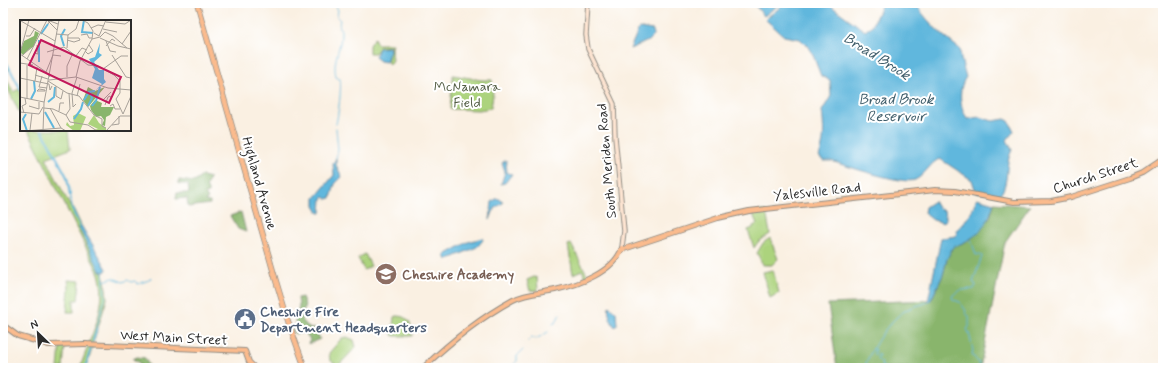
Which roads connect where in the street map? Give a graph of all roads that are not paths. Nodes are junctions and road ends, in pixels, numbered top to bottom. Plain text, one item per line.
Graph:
1 (198, 3) edge
2 (588, 3) edge
3 (1163, 159) edge
4 (1006, 201) joint
5 (622, 248) junction
6 (3, 325) edge
7 (255, 368) edge
8 (305, 368) edge
9 (423, 368) edge

1 - 8 highway, Highland Avenue
2 - 5 main road, South Meriden Road
3 - 4 main road, Church Street
4 - 5 main road, Yalesville Road
5 - 9 main road
6 - 7 main road, West Main Street

